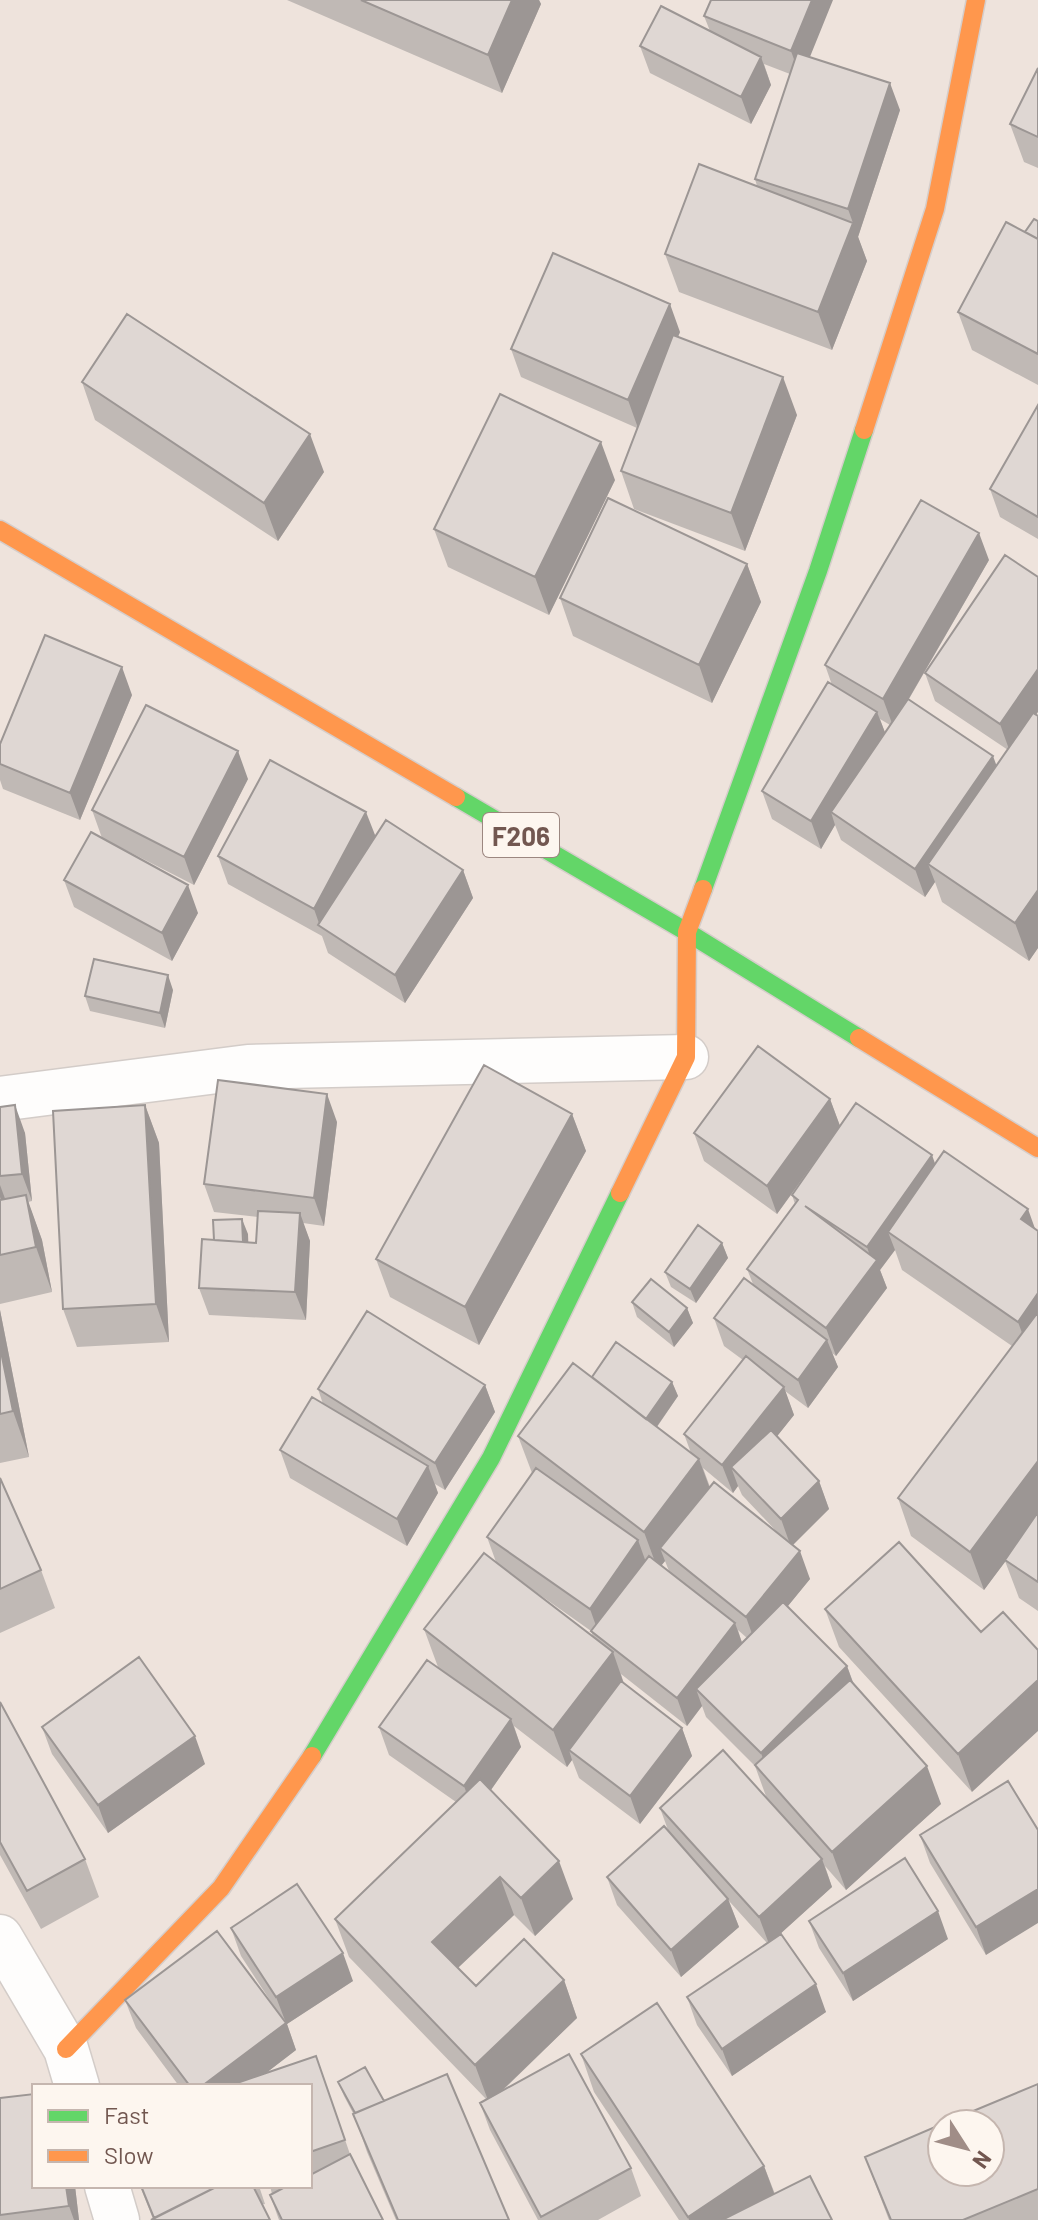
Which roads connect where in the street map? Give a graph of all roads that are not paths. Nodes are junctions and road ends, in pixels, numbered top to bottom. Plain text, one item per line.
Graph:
1 (976, 0) edge
2 (0, 530) edge
3 (687, 932) junction
4 (686, 1057) junction
5 (0, 1099) edge
6 (1038, 1148) edge
7 (0, 1937) edge
8 (72, 2068) edge
9 (108, 2188) edge
10 (117, 2220) edge

1 - 3 street
2 - 3 street, F206
3 - 4 street
3 - 6 street, F206
4 - 5 street
4 - 8 street
7 - 8 street
9 - 10 street

